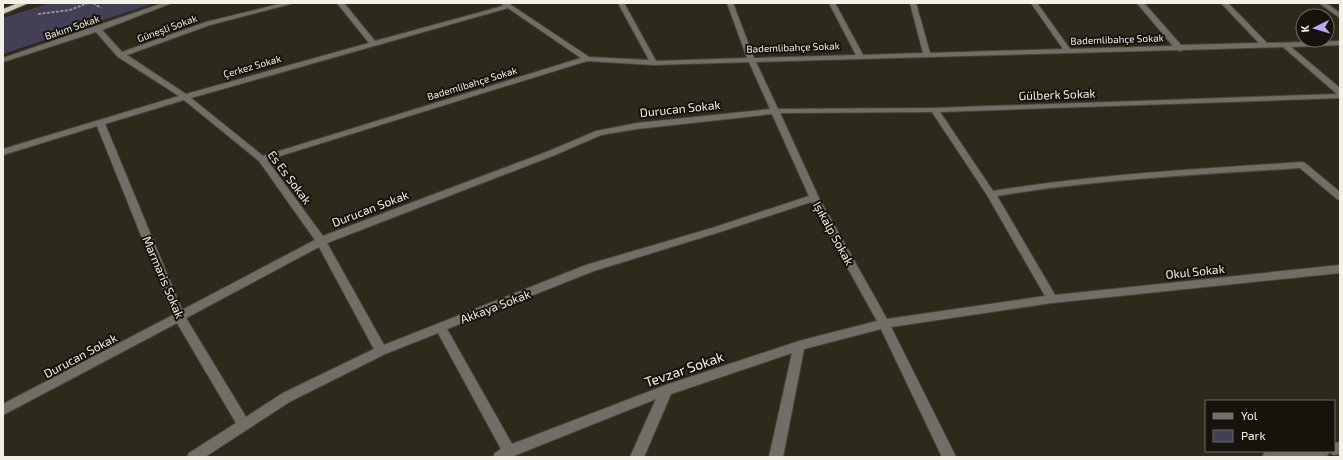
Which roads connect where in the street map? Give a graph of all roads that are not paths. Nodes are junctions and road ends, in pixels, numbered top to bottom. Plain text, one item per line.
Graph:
1 (21, 3) edge
2 (25, 3) edge
3 (169, 3) edge
4 (291, 3) edge
5 (340, 3) edge
6 (621, 3) edge
7 (730, 3) edge
8 (832, 3) edge
9 (913, 3) edge
10 (1034, 3) edge
11 (1140, 3) edge
12 (1224, 3) edge
13 (1322, 3) edge
14 (506, 5) edge
15 (3, 8) edge
16 (3, 12) edge
17 (1340, 16) edge
18 (97, 29) junction
19 (1340, 43) edge
20 (373, 44) junction
21 (1265, 45) junction
22 (1285, 45) junction
23 (1180, 49) junction
24 (1069, 52) junction
25 (122, 55) junction
26 (928, 55) junction
27 (860, 56) junction
28 (587, 59) junction
29 (751, 59) junction
30 (3, 60) edge
31 (654, 63) junction
32 (1340, 92) edge
33 (1340, 96) edge
34 (185, 97) junction
35 (934, 110) junction
36 (775, 111) junction
37 (100, 122) junction
38 (3, 152) edge
39 (262, 159) junction
40 (991, 194) junction
41 (1340, 197) edge
42 (814, 198) junction
43 (321, 241) junction
44 (1340, 269) edge
45 (1052, 299) junction
46 (179, 316) junction
47 (884, 324) junction
48 (440, 327) junction
49 (799, 346) junction
50 (381, 351) junction
51 (666, 390) junction
52 (3, 410) edge
53 (244, 424) junction
54 (505, 454) edge
55 (1317, 454) edge
56 (194, 457) edge
57 (637, 457) edge
58 (776, 457) edge
59 (949, 457) edge
60 (1269, 457) edge

1 - 15 highway
2 - 16 highway
3 - 18 street, Bakım Sokak
4 - 25 street, Güneşli Sokak
5 - 20 street
6 - 31 street
7 - 29 street, Işıkalp Sokak
8 - 27 street
9 - 26 street
10 - 24 street
11 - 23 street
12 - 21 street
13 - 17 street
14 - 20 street, Çerkez Sokak
14 - 28 street
18 - 25 street, Es Es Sokak
18 - 30 street, Bakım Sokak
19 - 22 street, Bademlibahçe Sokak
20 - 34 street, Çerkez Sokak
21 - 22 street, Bademlibahçe Sokak
21 - 23 street, Bademlibahçe Sokak
22 - 32 street
23 - 24 street, Bademlibahçe Sokak
24 - 26 street, Bademlibahçe Sokak
25 - 34 street, Es Es Sokak
26 - 27 street, Bademlibahçe Sokak
27 - 29 street, Bademlibahçe Sokak
28 - 31 street, Bademlibahçe Sokak
28 - 39 street, Bademlibahçe Sokak
29 - 31 street, Bademlibahçe Sokak
29 - 36 street, Işıkalp Sokak
33 - 35 street, Gülberk Sokak
34 - 37 street, Çerkez Sokak
34 - 39 street, Es Es Sokak
35 - 36 street, Gülberk Sokak
35 - 40 street
36 - 42 street, Işıkalp Sokak
36 - 43 street, Durucan Sokak
37 - 38 street, Çerkez Sokak
37 - 46 street, Marmaris Sokak
39 - 43 street, Es Es Sokak
40 - 41 street
40 - 45 street
42 - 47 street, Işıkalp Sokak
42 - 48 street, Akkaya Sokak
43 - 46 street, Durucan Sokak
43 - 50 street, Es Es Sokak
44 - 45 street, Okul Sokak
45 - 47 street, Okul Sokak
46 - 52 street, Durucan Sokak
46 - 53 street, Marmaris Sokak
47 - 49 street, Tevzar Sokak
47 - 59 street, Işıkalp Sokak
48 - 50 street, Akkaya Sokak
48 - 54 street
49 - 51 street, Tevzar Sokak
49 - 58 street
50 - 53 street, Akkaya Sokak
51 - 54 street, Tevzar Sokak
51 - 57 street
53 - 56 street, Akkaya Sokak
55 - 60 street

